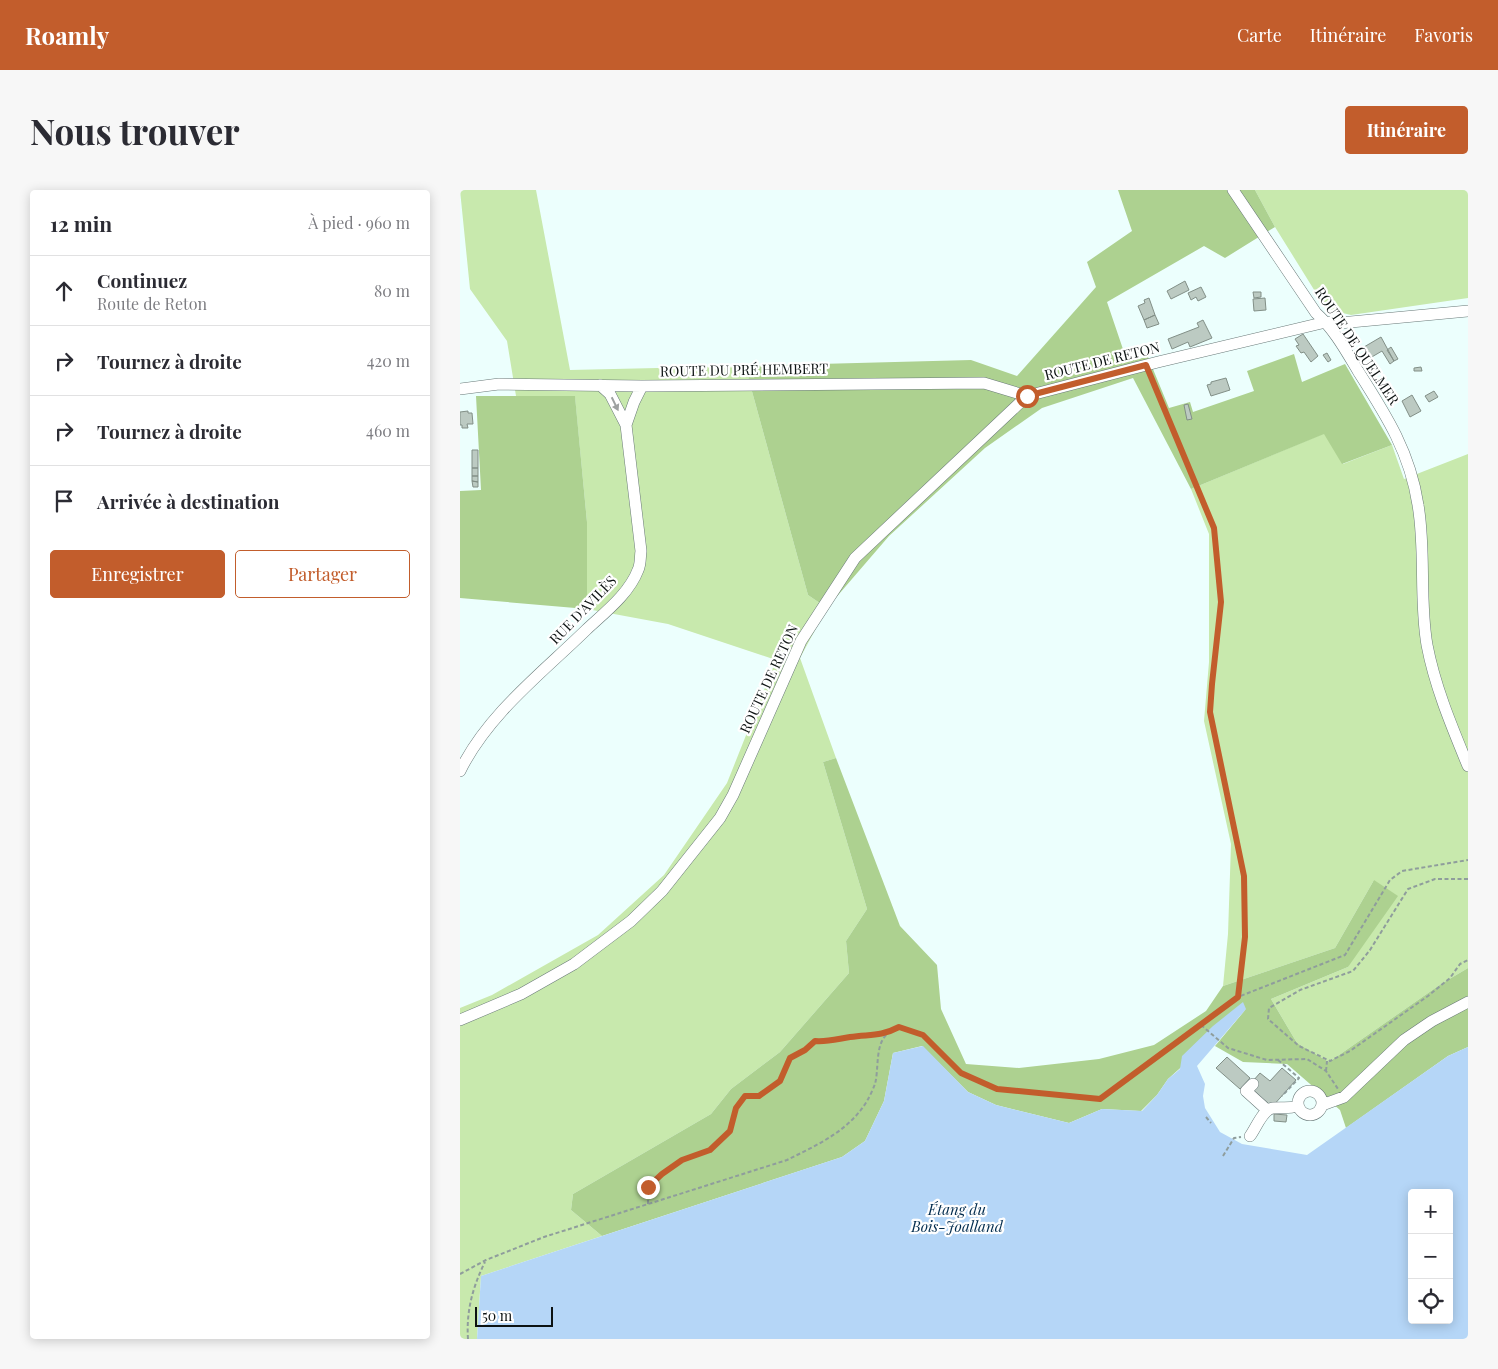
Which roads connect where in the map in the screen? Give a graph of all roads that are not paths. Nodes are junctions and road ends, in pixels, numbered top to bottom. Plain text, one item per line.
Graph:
1 (1233, 190) edge
2 (1468, 311) edge
3 (1326, 322) junction
4 (600, 386) junction
5 (642, 386) junction
6 (460, 389) edge
7 (1027, 396) junction
8 (626, 425) junction
9 (1468, 766) edge
10 (460, 771) edge
11 (1468, 1002) edge
12 (460, 1020) edge
13 (1253, 1084) dead end
14 (1322, 1105) junction
15 (1298, 1106) junction
16 (1270, 1109) junction
17 (1250, 1136) dead end

1 - 3 street, ROUTE DE QUELMER
2 - 3 street, ROUTE DE RETON
3 - 7 street, ROUTE DE RETON
3 - 9 street, ROUTE DE QUELMER
4 - 5 street, ROUTE DU PRÉ HEMBERT
4 - 6 street, ROUTE DU PRÉ HEMBERT
4 -> 8 street, RUE D'AVILÈS
5 - 7 street, ROUTE DU PRÉ HEMBERT
5 - 8 street
7 - 12 street, ROUTE DE RETON
8 - 10 street, RUE D'AVILÈS
11 - 14 street
13 - 16 street
14 - 15 street
14 - 15 street
15 - 16 street
16 - 17 street

